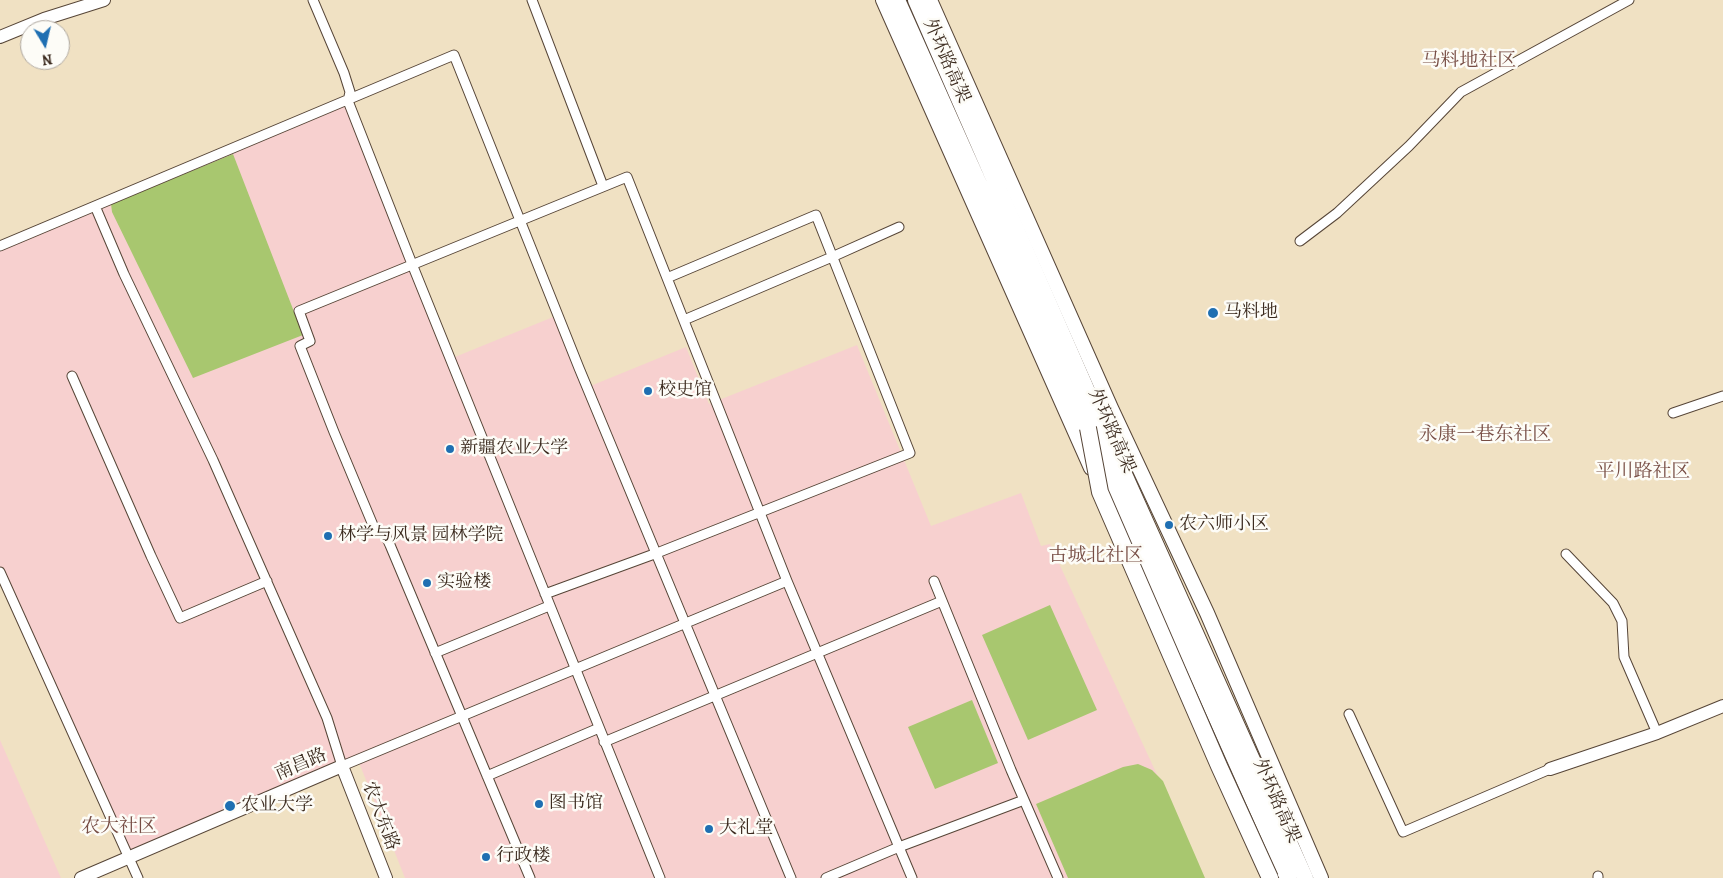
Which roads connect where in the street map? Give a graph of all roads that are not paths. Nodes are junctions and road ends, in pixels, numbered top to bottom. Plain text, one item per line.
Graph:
1 (102, 0) edge
2 (313, 0) edge
3 (532, 0) edge
4 (883, 0) edge
5 (897, 0) edge
6 (916, 0) edge
7 (930, 0) edge
8 (1629, 0) edge
9 (0, 37) edge
10 (348, 101) junction
11 (602, 186) junction
12 (95, 206) junction
13 (520, 220) junction
14 (899, 227) dead end
15 (1300, 241) dead end
16 (0, 246) edge
17 (832, 257) junction
18 (412, 264) junction
19 (667, 278) junction
20 (684, 320) junction
21 (72, 376) dead end
22 (1723, 396) edge
23 (1673, 413) dead end
24 (1088, 428) junction
25 (760, 512) junction
26 (657, 553) junction
27 (1566, 554) dead end
28 (0, 572) edge
29 (266, 581) junction
30 (787, 581) junction
31 (934, 581) dead end
32 (545, 594) junction
33 (942, 601) junction
34 (550, 606) junction
35 (686, 624) junction
36 (435, 653) junction
37 (816, 653) junction
38 (575, 670) junction
39 (715, 696) junction
40 (1723, 706) edge
41 (1349, 714) dead end
42 (462, 716) junction
43 (598, 728) junction
44 (1657, 733) junction
45 (604, 742) junction
46 (342, 766) junction
47 (1550, 769) joint
48 (488, 776) junction
49 (1024, 800) junction
50 (899, 848) junction
51 (130, 858) junction
52 (81, 878) edge
53 (138, 878) edge
54 (386, 878) edge
55 (530, 878) edge
56 (660, 878) edge
57 (791, 878) edge
58 (826, 878) edge
59 (912, 878) edge
60 (1058, 878) edge
61 (1270, 878) edge
62 (1278, 878) edge
63 (1288, 878) edge
64 (1305, 878) edge
65 (1320, 878) edge

1 - 9 street
2 - 10 street
3 - 11 street
4 - 62 main road
5 - 24 highway, 外环路高架
6 - 64 highway, 外环路高架
7 - 65 main road
8 - 15 street
10 - 12 street
10 - 13 street
10 - 18 street
11 - 13 street
11 - 19 street
12 - 16 street
12 - 29 street
13 - 18 street
13 - 26 street
14 - 17 street
17 - 19 street
17 - 20 street
17 - 25 street
18 - 32 street
18 - 36 street
19 - 20 street
20 - 25 street
21 - 29 street
22 - 23 street
24 - 61 highway, bridge
24 - 63 highway, 外环路高架, bridge
25 - 26 street
25 - 30 street
26 - 32 street
26 - 35 street
27 - 44 street
28 - 51 street
29 - 46 street
30 - 35 street
30 - 37 street
31 - 33 street
32 - 34 street
33 - 37 street
33 - 49 street
34 - 36 street
34 - 38 street
35 - 38 street
35 - 39 street
36 - 42 street
37 - 39 street
37 - 50 street
38 - 42 street
38 - 43 street
39 - 45 street
39 - 57 street
40 - 44 street
41 - 47 street
42 - 46 street
42 - 48 street
43 - 45 street
43 - 48 street
44 - 47 street
45 - 56 street
46 - 51 street, 南昌路
46 - 54 street, 农大东路
48 - 55 street
49 - 50 street
49 - 60 street
50 - 58 street
50 - 59 street
51 - 52 street, 南昌路
51 - 53 street

